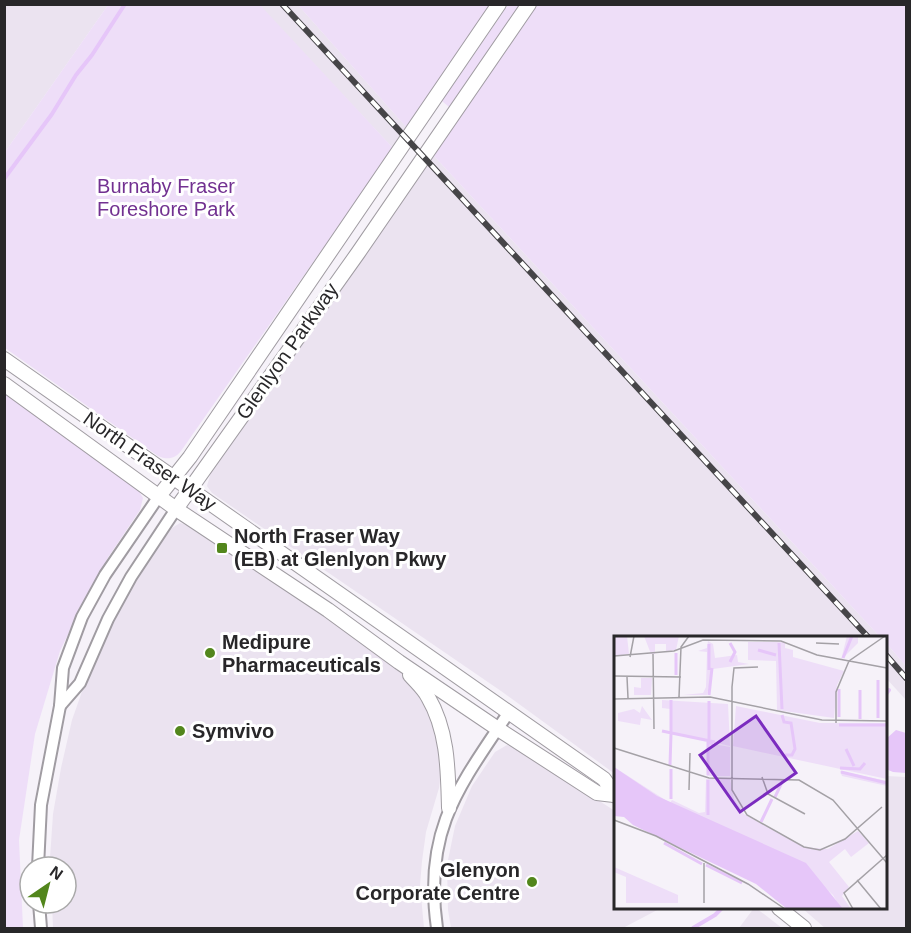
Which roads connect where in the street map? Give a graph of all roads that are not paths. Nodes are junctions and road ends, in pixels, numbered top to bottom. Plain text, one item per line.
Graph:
1 (500, 4) edge
2 (529, 4) edge
3 (4, 359) edge
4 (4, 384) edge
5 (175, 477) junction
6 (190, 488) junction
7 (159, 496) junction
8 (176, 509) junction
9 (399, 662) junction
10 (60, 706) junction
11 (509, 712) junction
12 (498, 729) junction
13 (614, 794) edge
14 (614, 795) edge
15 (449, 808) junction
16 (39, 855) edge
17 (780, 909) edge
18 (436, 928) edge
19 (804, 928) edge

1 - 5 street, Glenlyon Parkway
2 - 6 street, Glenlyon Parkway
3 - 5 street, North Fraser Way
4 - 7 street, North Fraser Way
5 - 6 street, North Fraser Way
5 - 7 street, Glenlyon Parkway
6 - 8 street, Glenlyon Parkway
6 - 11 street, North Fraser Way
7 - 8 street, North Fraser Way
7 - 10 street, Glenlyon Parkway
8 - 9 street, North Fraser Way
8 - 10 street, Glenlyon Parkway
9 - 12 street, North Fraser Way
9 - 15 street
10 - 16 street, Glenlyon Parkway
11 - 12 street
11 - 13 street, North Fraser Way
12 - 14 street, North Fraser Way
12 - 15 street
15 - 18 street
17 - 19 street

